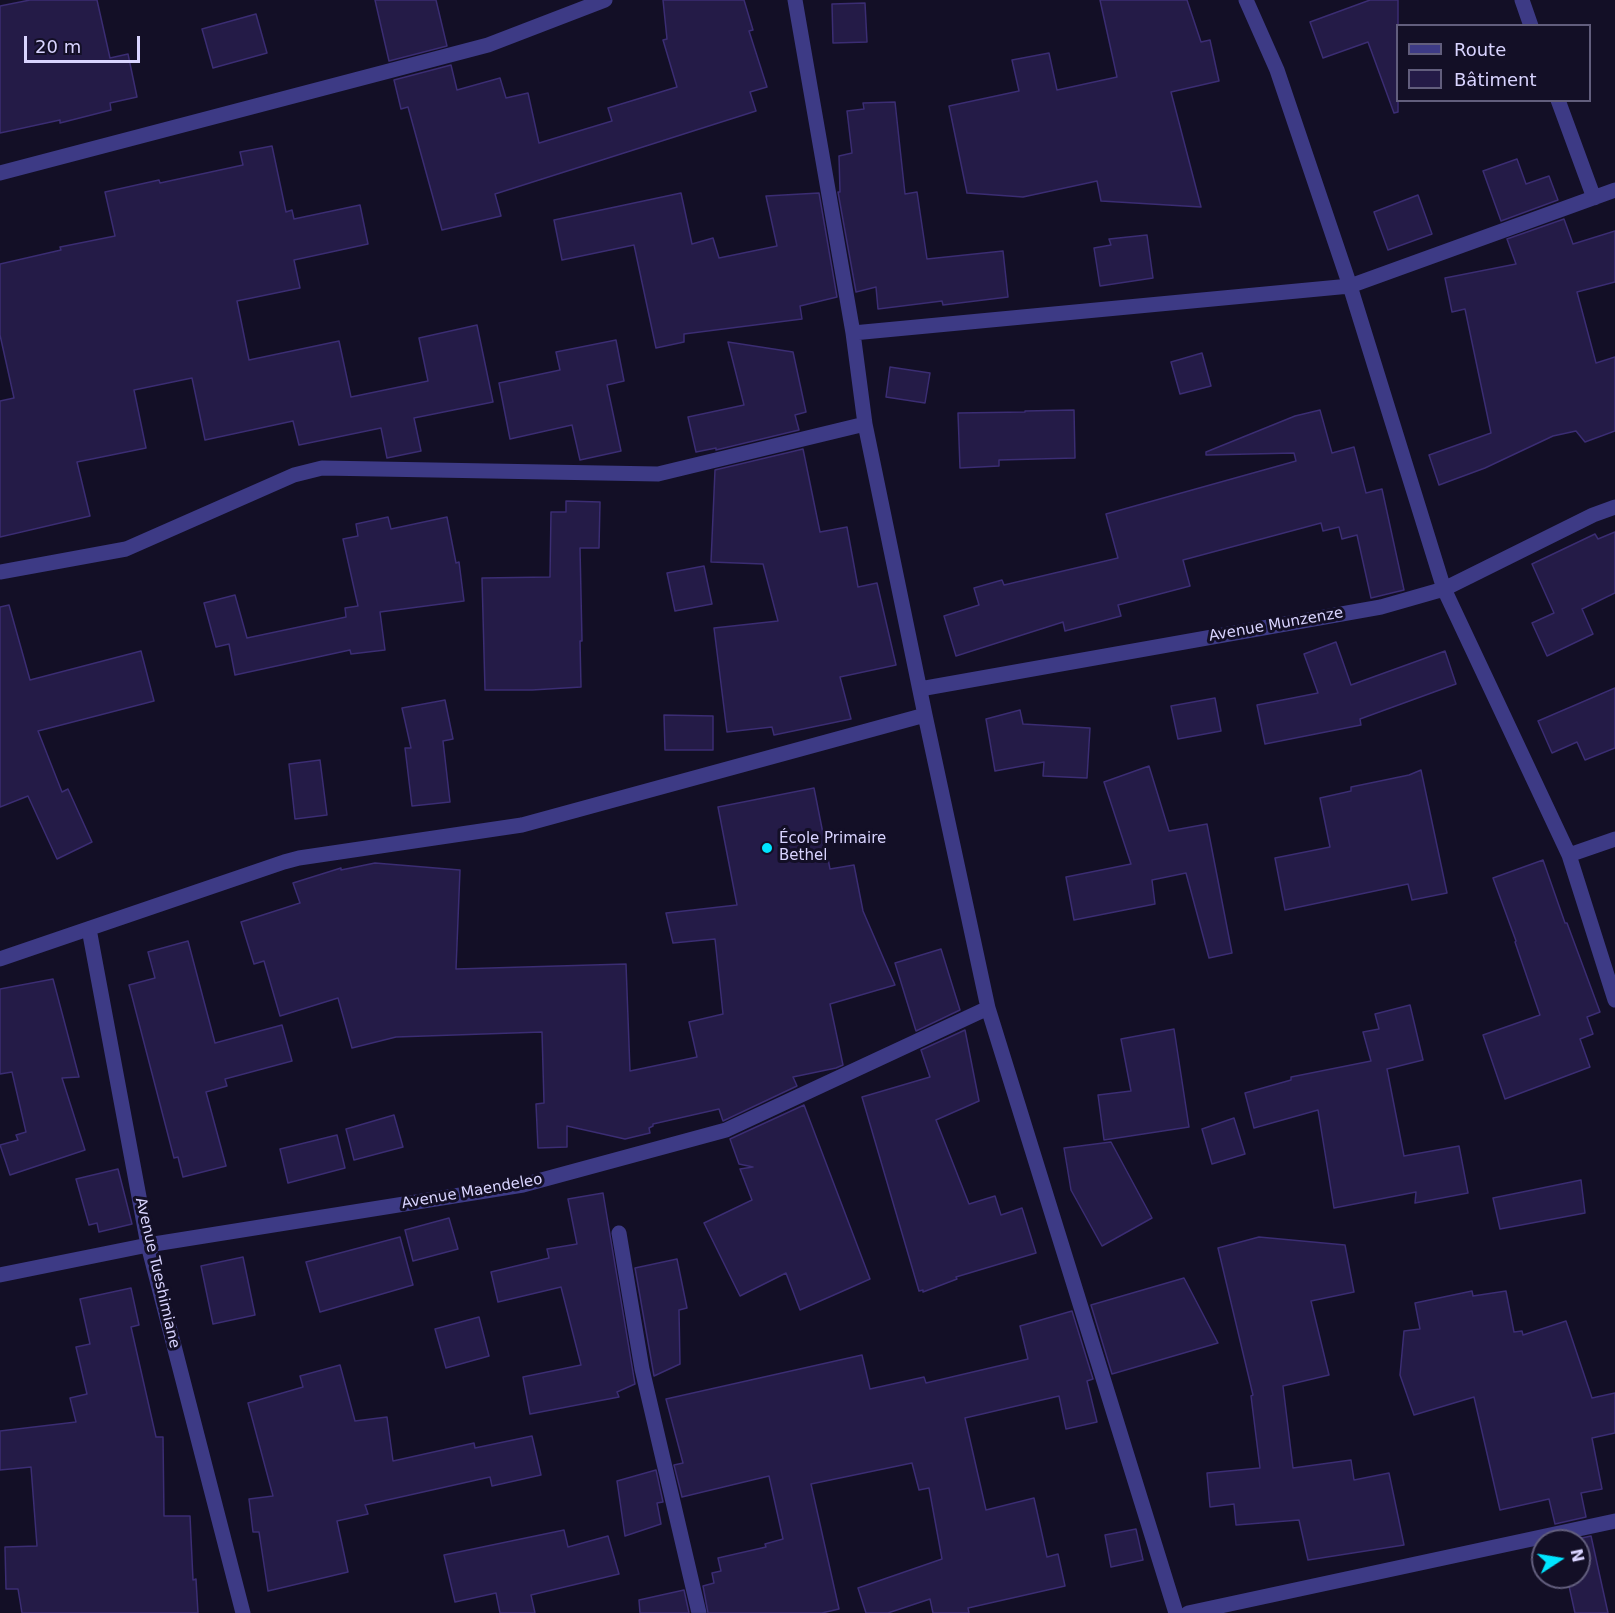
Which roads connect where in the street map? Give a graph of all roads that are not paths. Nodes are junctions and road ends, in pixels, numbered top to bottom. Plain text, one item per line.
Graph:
1 (605, 0) edge
2 (795, 0) edge
3 (1246, 0) edge
4 (1522, 0) edge
5 (1530, 24) edge
6 (1559, 102) edge
7 (0, 173) edge
8 (1615, 190) edge
9 (1594, 198) junction
10 (1350, 286) junction
11 (853, 333) junction
12 (865, 424) junction
13 (1615, 507) edge
14 (0, 572) edge
15 (1444, 589) junction
16 (920, 689) junction
17 (925, 715) junction
18 (1615, 838) edge
19 (1569, 855) junction
20 (89, 929) junction
21 (0, 959) edge
22 (1615, 1000) edge
23 (988, 1008) junction
24 (619, 1233) dead end
25 (148, 1245) junction
26 (0, 1275) edge
27 (1615, 1521) edge
28 (243, 1613) edge
29 (699, 1613) edge
30 (1176, 1613) edge
31 (1188, 1613) edge

1 - 7 street
2 - 11 street
3 - 10 street
4 - 5 street
6 - 9 street
8 - 9 street
9 - 10 street
10 - 11 street
10 - 15 street
11 - 12 street
12 - 14 street
12 - 16 street
13 - 15 street, Avenue Munzenze
15 - 16 street, Avenue Munzenze
15 - 19 street
16 - 17 street
17 - 20 street
17 - 23 street
18 - 19 street
19 - 22 street
20 - 21 street
20 - 25 street, Avenue Tueshimiane
23 - 25 street, Avenue Maendeleo
23 - 30 street
24 - 29 street
25 - 26 street, Avenue Maendeleo
25 - 28 street, Avenue Tueshimiane
27 - 31 street

